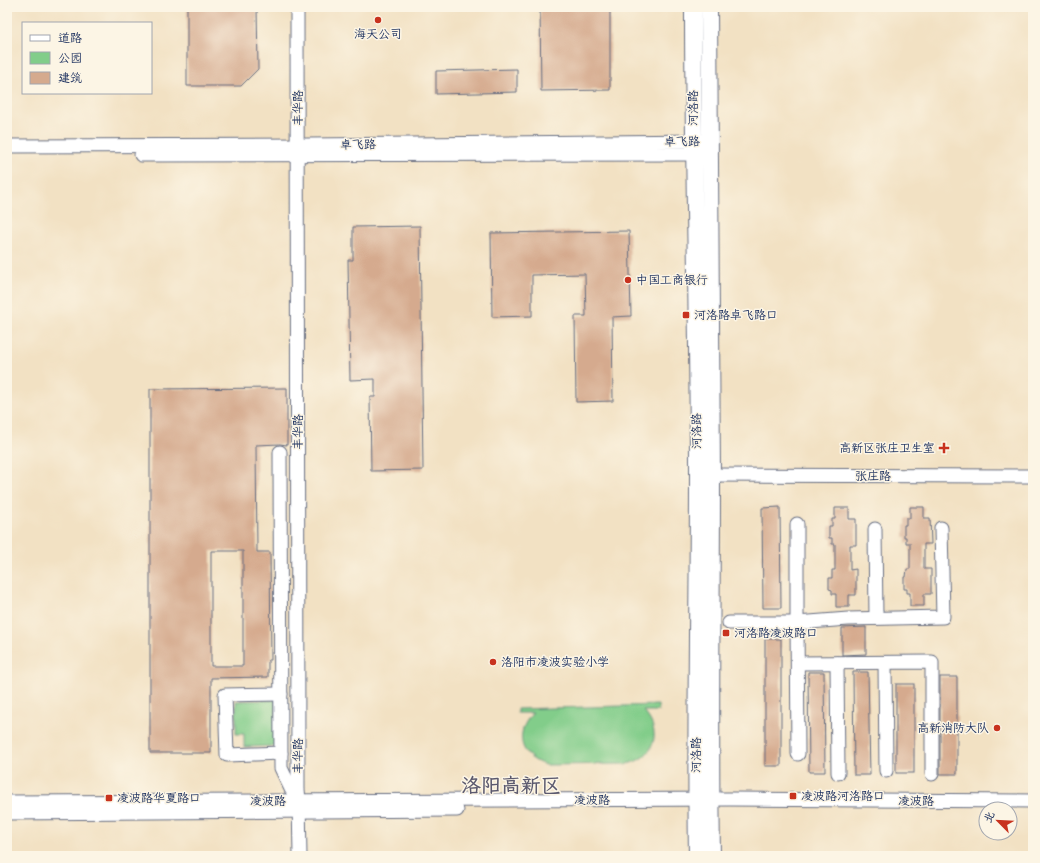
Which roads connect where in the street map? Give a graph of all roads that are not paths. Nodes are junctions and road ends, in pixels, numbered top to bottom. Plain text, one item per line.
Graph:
1 (297, 7) edge
2 (304, 7) edge
3 (693, 7) edge
4 (709, 7) edge
5 (7, 146) edge
6 (701, 148) junction
7 (301, 150) junction
8 (7, 155) edge
9 (280, 452) dead end
10 (712, 475) junction
11 (1033, 476) edge
12 (797, 524) dead end
13 (941, 528) dead end
14 (875, 529) dead end
15 (876, 618) junction
16 (797, 623) junction
17 (729, 624) dead end
18 (885, 662) junction
19 (798, 663) junction
20 (837, 663) junction
21 (281, 694) junction
22 (281, 753) junction
23 (798, 754) dead end
24 (886, 771) dead end
25 (838, 773) dead end
26 (932, 774) dead end
27 (1033, 801) edge
28 (7, 802) edge
29 (704, 804) junction
30 (303, 806) junction
31 (1033, 806) edge
32 (7, 813) edge
33 (300, 856) edge
34 (306, 856) edge
35 (697, 856) edge
36 (712, 856) edge

1 - 7 street, 丰华路
2 - 7 street, 丰华路
3 - 6 main road, 河洛路
4 - 6 main road, 河洛路
5 - 7 street, 卓飞路
6 - 7 street, 卓飞路
6 - 10 main road, 河洛路
6 - 29 main road, 河洛路
7 - 8 street, 卓飞路
7 - 30 street, 丰华路
9 - 21 street
10 - 11 street, 张庄路
10 - 29 main road, 河洛路
12 - 16 street
13 - 15 street
14 - 15 street
15 - 16 street
16 - 17 street
16 - 19 street
18 - 20 street
18 - 24 street
18 - 26 street
19 - 20 street
19 - 23 street
20 - 25 street
21 - 22 street
21 - 22 street
22 - 30 street
27 - 29 street, 凌波路
28 - 30 street, 凌波路
29 - 30 street, 凌波路
29 - 31 street, 凌波路
29 - 35 main road, 河洛路
29 - 36 main road, 河洛路
30 - 32 street, 凌波路
30 - 33 street, 丰华路
30 - 34 street, 丰华路

